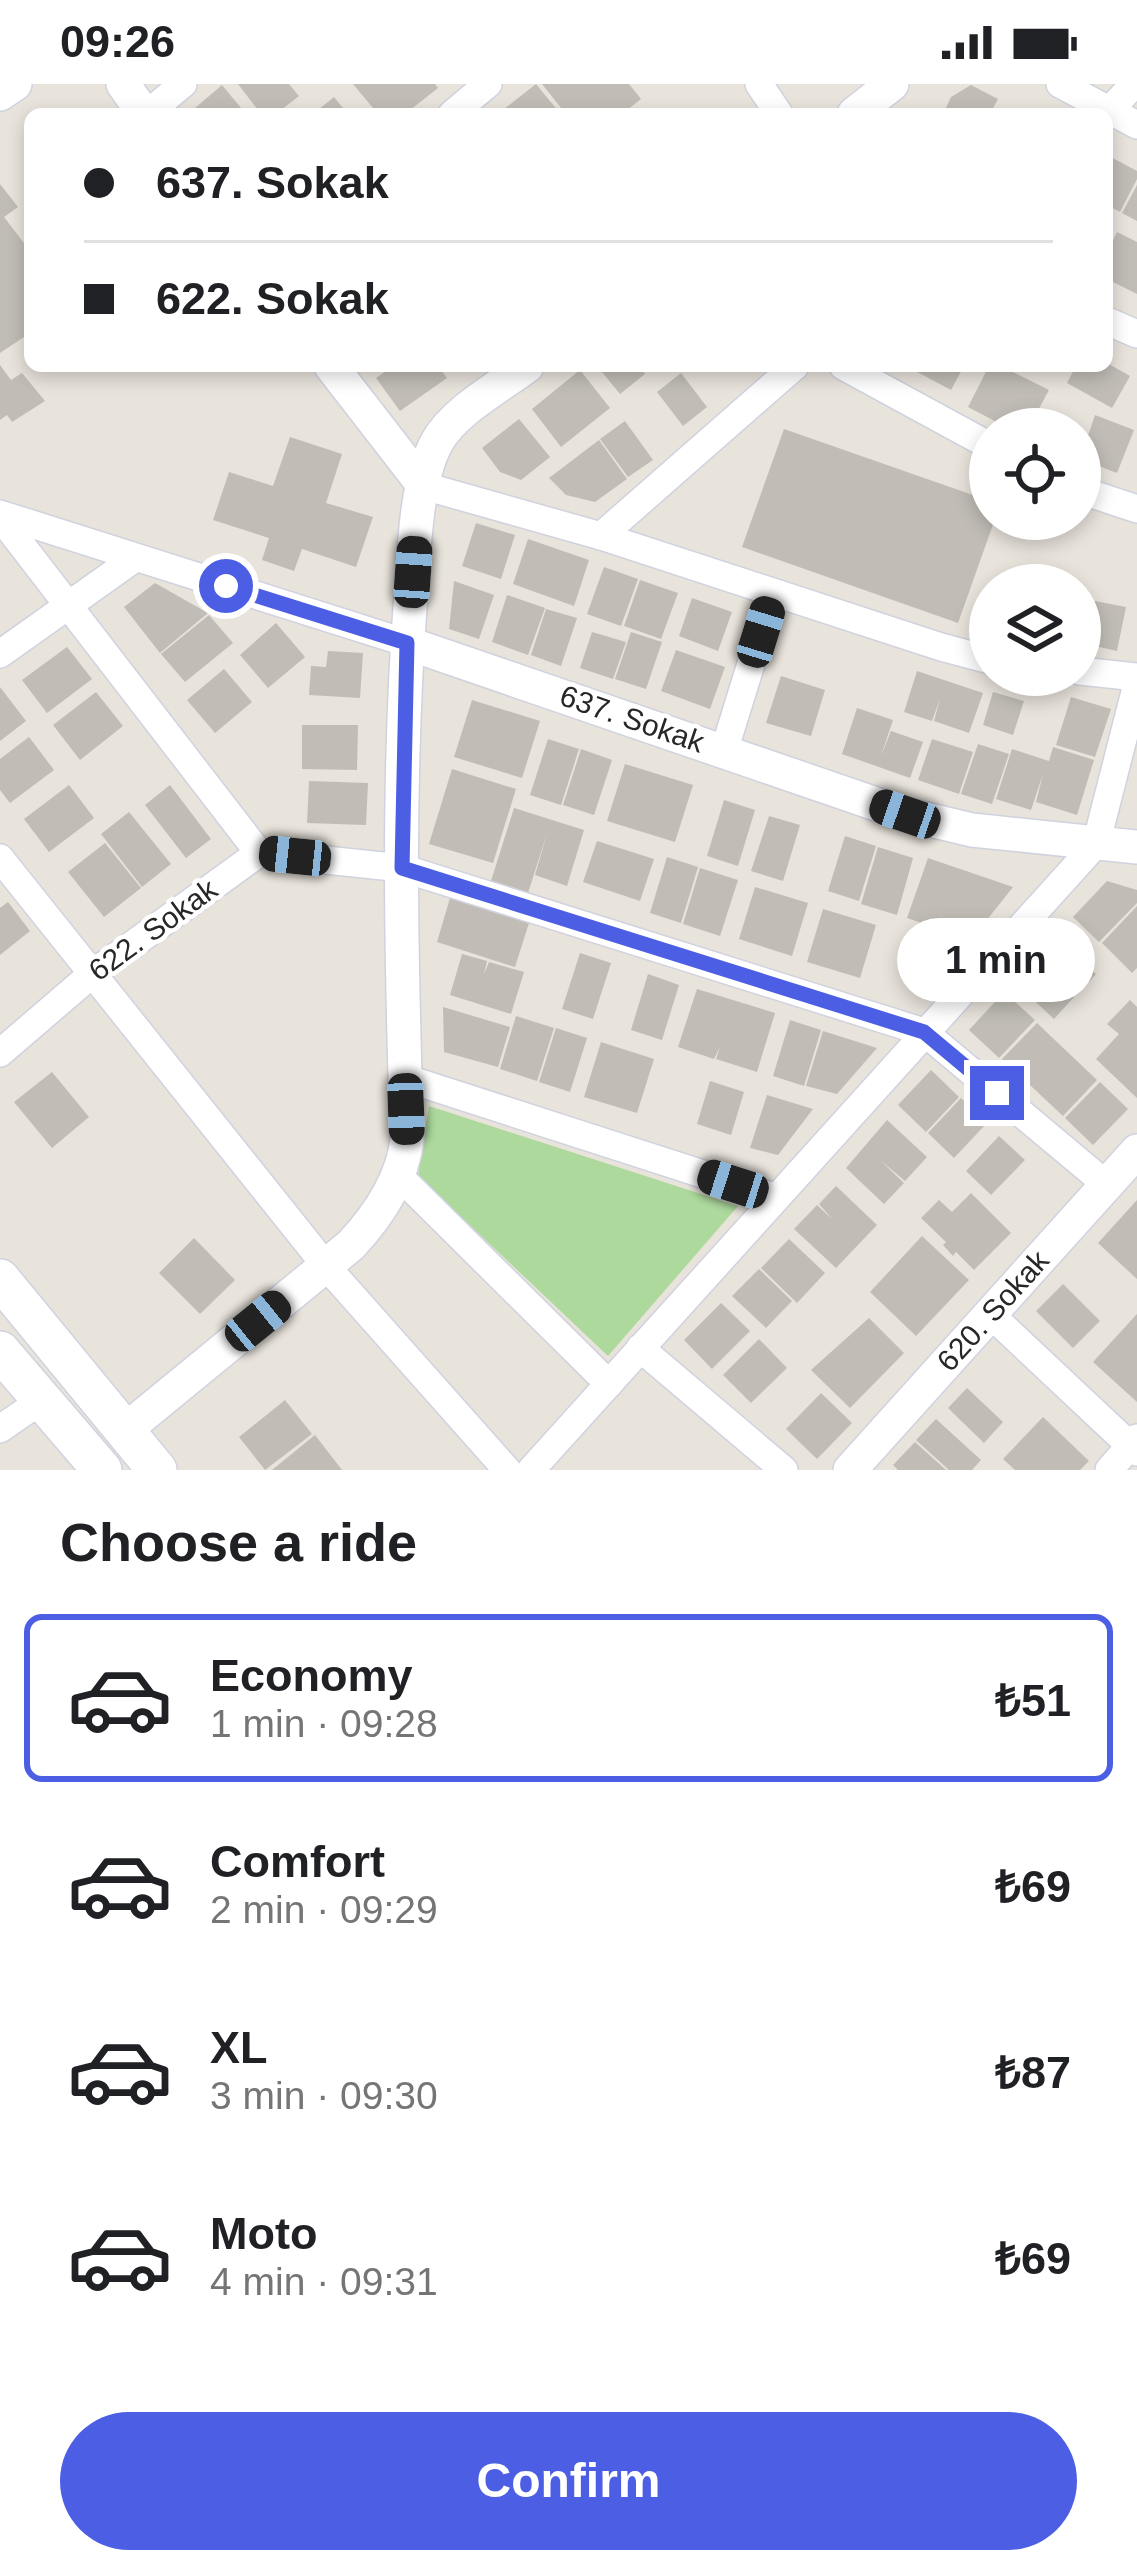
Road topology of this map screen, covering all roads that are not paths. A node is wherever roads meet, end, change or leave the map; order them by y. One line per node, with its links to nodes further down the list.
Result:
1 (15, 84): 8 (street)
2 (123, 84): 9 (street)
3 (183, 84): 10 (street)
4 (488, 84): 11 (street)
5 (892, 84): 12 (street)
6 (1060, 84): 13 (street)
7 (1134, 84): 14 (street)
8 (0, 94)
9 (141, 108)
10 (153, 108)
11 (459, 108)
12 (862, 108)
13 (1106, 108)
14 (1112, 108)
15 (336, 372): 20 (street)
16 (519, 372): 20 (street)
17 (788, 372): 24 (street)
18 (854, 372): 19 (street)
19 (969, 435)
20 (424, 485): 24 (street); 28 (street)
21 (1101, 497): 22 (street)
22 (1137, 509)
23 (0, 516): 25 (street, 637. Sokak); 27 (street)
24 (601, 536): 26 (street)
25 (135, 558): 27 (street); 28 (street, 637. Sokak)
26 (773, 593): 30 (street); 33 (street)
27 (68, 605): 29 (street); 36 (street)
28 (407, 643): 33 (street, 637. Sokak); 38 (street)
29 (0, 654)
30 (969, 654)
31 (1101, 674): 32 (street)
32 (1137, 680): 34 (street)
33 (724, 751): 34 (street, 637. Sokak)
34 (1096, 844): 35 (street, 637. Sokak); 40 (street)
35 (1137, 848)
36 (259, 853): 38 (street); 39 (street, 622. Sokak)
37 (0, 858): 39 (street)
38 (402, 868): 40 (street); 42 (street)
39 (92, 974): 41 (street, 622. Sokak); 47 (street)
40 (924, 1032): 45 (street); 46 (street)
41 (0, 1053)
42 (405, 1078): 44 (street); 46 (street)
43 (1137, 1151): 45 (street, 620. Sokak)
44 (398, 1175): 47 (street); 52 (street)
45 (1108, 1186): 49 (street, 620. Sokak)
46 (774, 1197): 50 (street)
47 (326, 1266): 55 (street); 59 (street)
48 (0, 1279): 55 (main road)
49 (990, 1314): 56 (street); 62 (street, 620. Sokak)
50 (640, 1348): 52 (street); 61 (street)
51 (0, 1352): 53 (main road)
52 (609, 1384): 60 (street)
53 (42, 1400): 54 (street); 57 (main road)
54 (0, 1430)
55 (124, 1432): 58 (main road)
56 (1135, 1445): 63 (street)
57 (102, 1470)
58 (157, 1470)
59 (507, 1470)
60 (532, 1470)
61 (784, 1470)
62 (850, 1470)
63 (1108, 1470)

